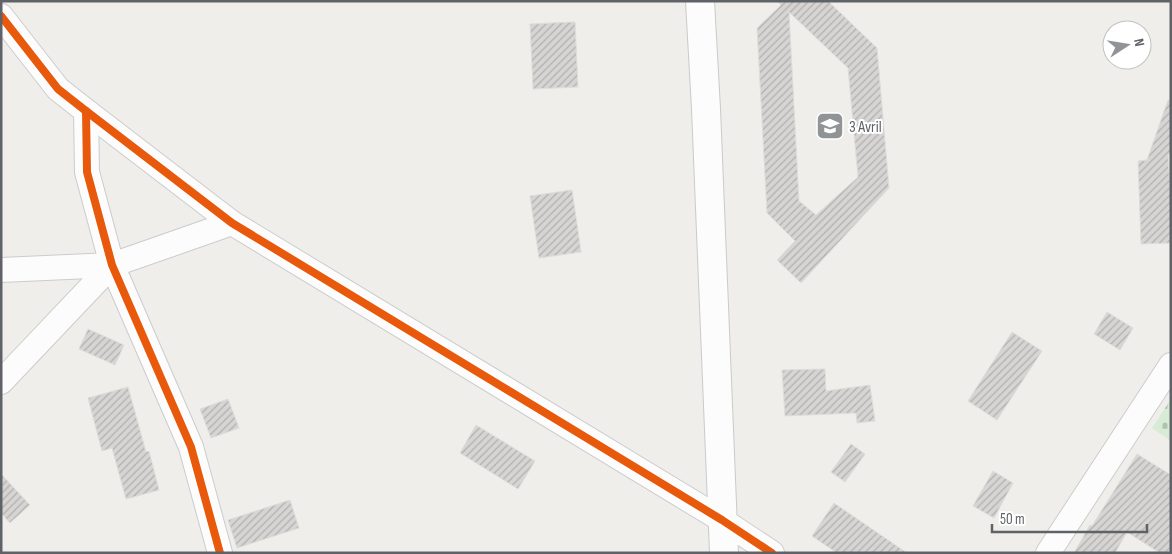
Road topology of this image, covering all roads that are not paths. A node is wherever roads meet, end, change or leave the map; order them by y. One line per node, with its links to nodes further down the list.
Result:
1 (700, 1): 9 (main road)
2 (1, 16): 3 (street)
3 (86, 112): 4 (street); 5 (street)
4 (232, 223): 5 (street); 9 (street)
5 (112, 265): 6 (street); 8 (street); 10 (street)
6 (1, 270)
7 (1171, 365): 13 (street)
8 (1, 382)
9 (722, 520): 11 (main road); 12 (street)
10 (220, 553)
11 (724, 553)
12 (772, 553)
13 (1048, 553)

